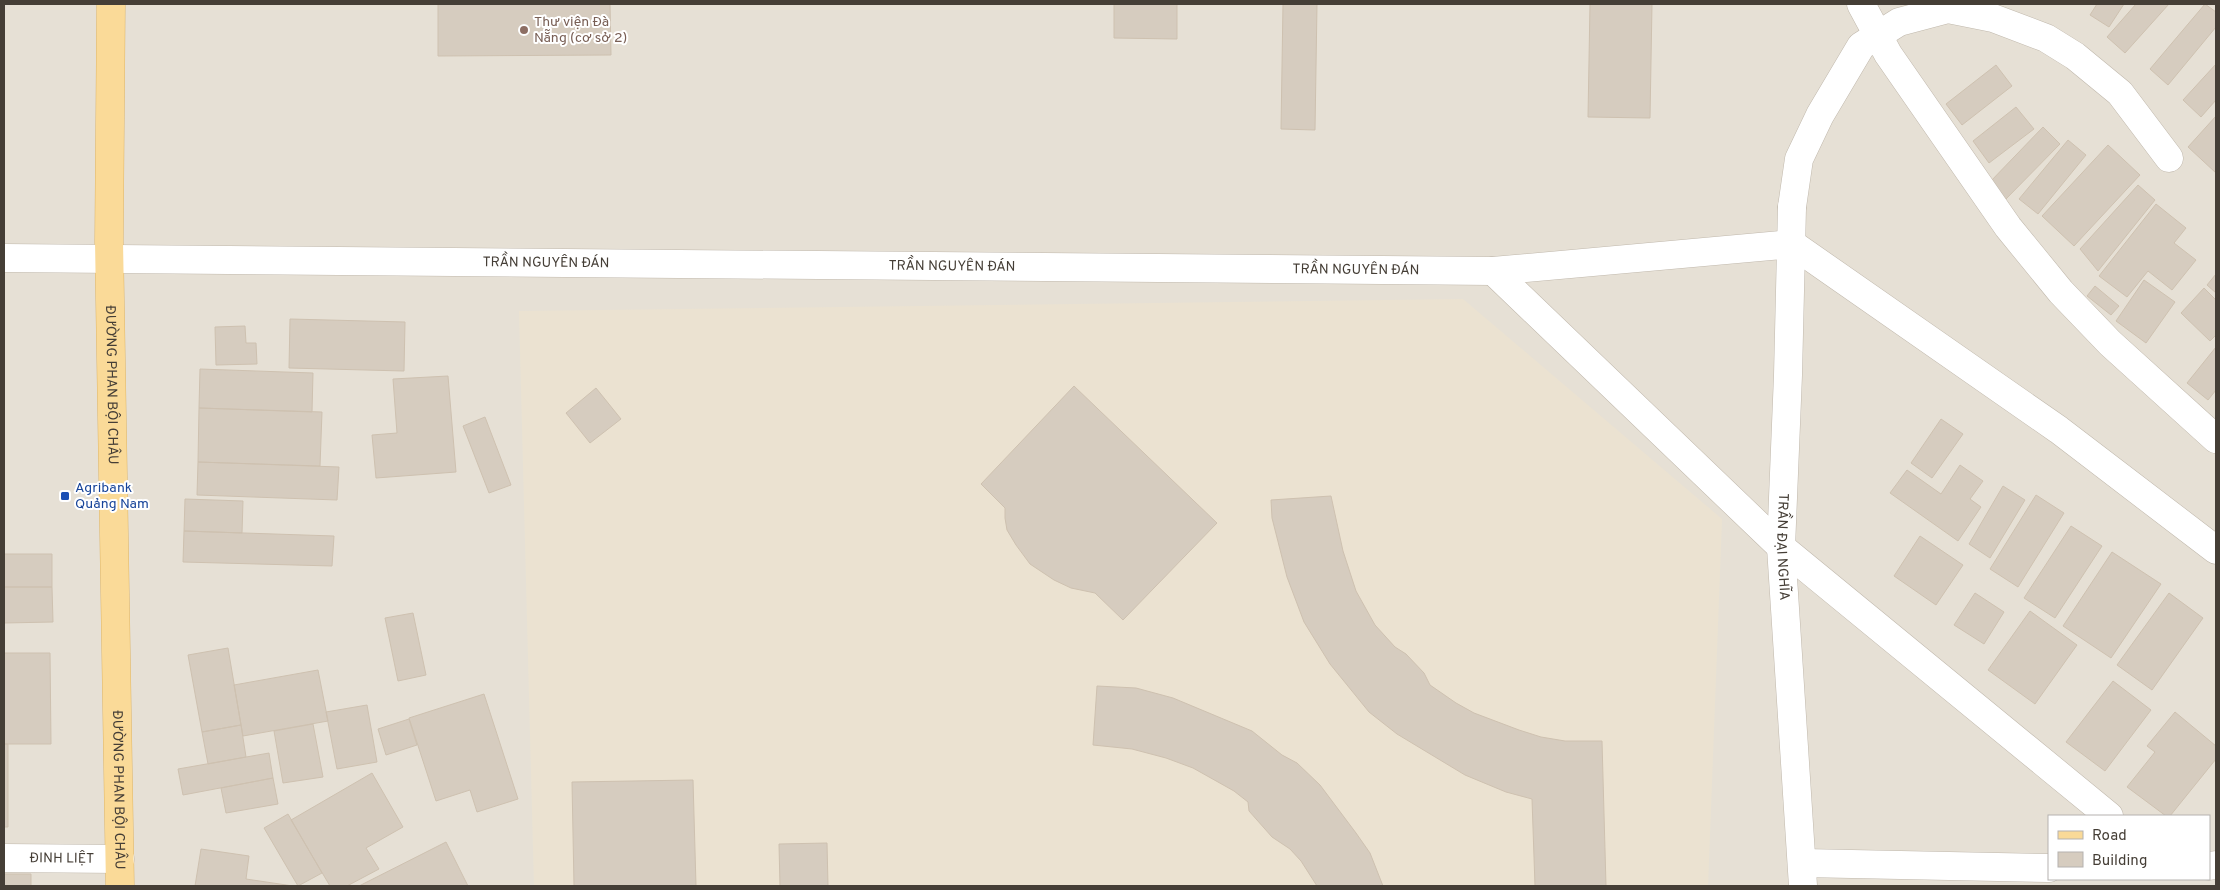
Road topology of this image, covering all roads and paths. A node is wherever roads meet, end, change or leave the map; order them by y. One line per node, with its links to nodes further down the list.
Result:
1 (111, 4): 7 (main road, ĐƯỜNG PHAN BỘI CHÂU)
2 (1861, 4): 3 (street)
3 (1878, 35): 4 (street, TRẦN ĐẠI NGHĨA); 5 (street, TRẦN ĐẠI NGHĨA); 9 (street)
4 (2169, 158)
5 (1792, 244): 8 (street, TRẦN NGUYÊN ĐÁN); 10 (street, TRẦN ĐẠI NGHĨA); 11 (street)
6 (4, 258): 7 (street, TRẦN NGUYÊN ĐÁN)
7 (110, 260): 8 (street, TRẦN NGUYÊN ĐÁN); 14 (main road, ĐƯỜNG PHAN BỘI CHÂU)
8 (1493, 271): 10 (street)
9 (2216, 439)
10 (1781, 548): 12 (street); 16 (street, TRẦN ĐẠI NGHĨA)
11 (2216, 550)
12 (2108, 815)
13 (4, 858): 14 (street, ĐINH LIỆT)
14 (120, 859): 17 (main road, ĐƯỜNG PHAN BỘI CHÂU)
15 (2048, 868): 16 (street)
16 (1803, 875)
17 (120, 886)

